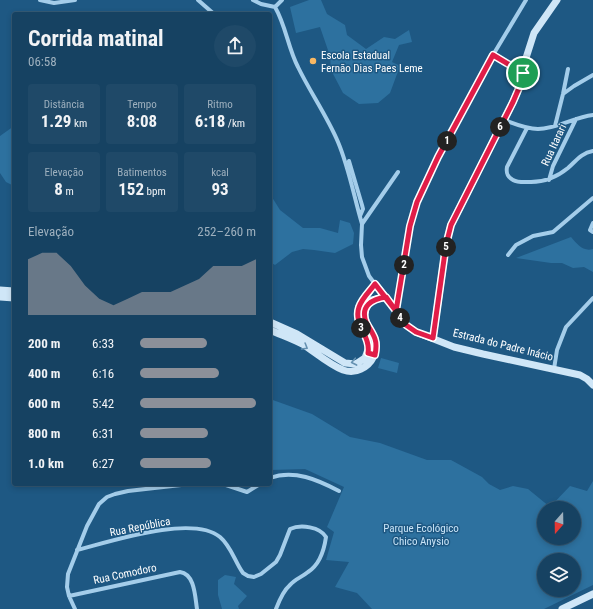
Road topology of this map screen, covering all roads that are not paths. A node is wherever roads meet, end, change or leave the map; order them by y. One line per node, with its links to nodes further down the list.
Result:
1 (40, 0): 2 (street)
2 (75, 0)
3 (198, 0): 9 (street)
4 (254, 0): 8 (street)
5 (282, 0): 8 (street)
6 (526, 0): 10 (street)
7 (557, 0): 12 (street)
8 (275, 7): 25 (street)
9 (212, 12)
10 (493, 55): 12 (street); 39 (street)
11 (568, 69): 14 (street)
12 (523, 73): 17 (street)
13 (593, 75): 14 (street)
14 (563, 94): 18 (street)
15 (593, 115): 16 (street)
16 (576, 119): 18 (street); 23 (street, Rua Itarari)
17 (504, 120): 19 (street); 42 (street)
18 (555, 126): 19 (street)
19 (527, 128): 23 (street)
20 (593, 151): 23 (street)
21 (349, 161): 25 (street)
22 (398, 172): 26 (street)
23 (548, 180)
24 (593, 198): 29 (street)
25 (360, 217): 26 (street)
26 (362, 224): 30 (street)
27 (593, 224): 28 (street)
28 (592, 232)
29 (508, 255)
30 (375, 284): 33 (street); 35 (street, Estrada do Padre Inácio)
31 (0, 290): 32 (street)
32 (12, 290)
33 (371, 290): 37 (street); 43 (street)
34 (0, 297): 36 (street)
35 (386, 297): 37 (street); 39 (street, Estrada do Padre Inácio)
36 (12, 298)
37 (377, 298): 43 (street)
38 (593, 298): 44 (street)
39 (396, 311): 42 (street, Estrada do Padre Inácio)
40 (272, 323): 43 (street, one-way to 40)
41 (272, 331): 43 (street, one-way to 43)
42 (433, 338): 44 (street, Estrada do Padre Inácio)
43 (371, 354)
44 (554, 369): 45 (street, Estrada do Padre Inácio)
45 (593, 385)
46 (272, 478): 50 (street)
47 (172, 486): 51 (street)
48 (229, 486): 49 (street)
49 (256, 486)
50 (339, 490)
51 (77, 550): 53 (street); 56 (street, Rua República)
52 (593, 594): 57 (street)
53 (69, 596): 54 (street); 55 (street, Rua Comodoro)
54 (75, 609)
55 (197, 609)
56 (276, 609)
57 (562, 609)

